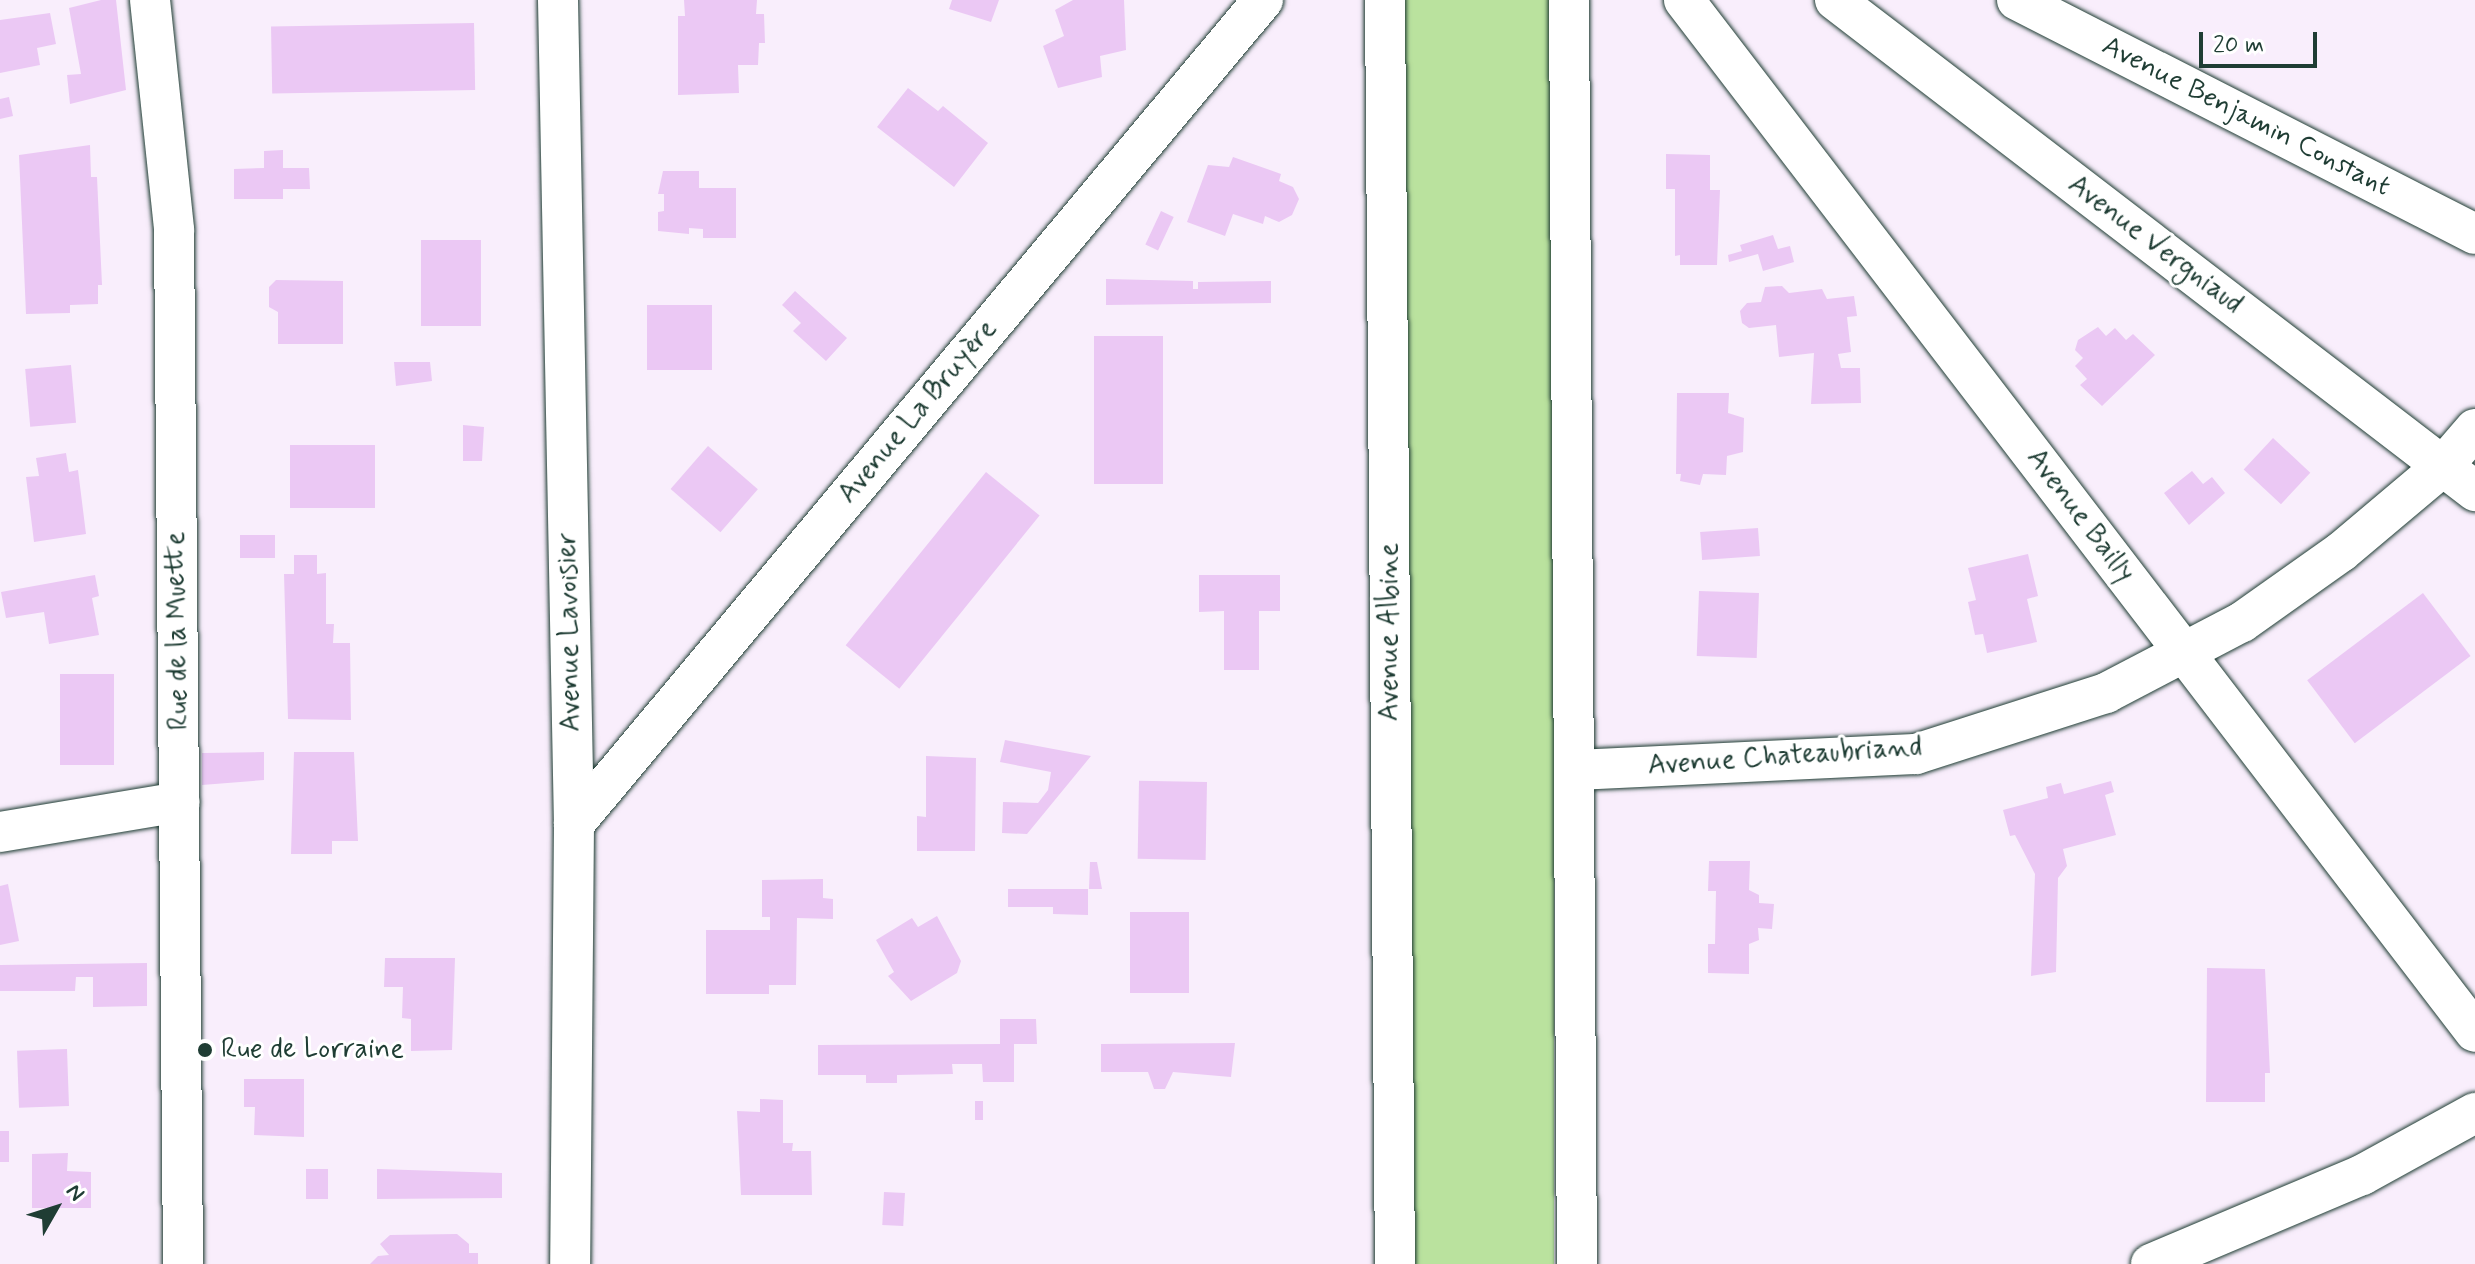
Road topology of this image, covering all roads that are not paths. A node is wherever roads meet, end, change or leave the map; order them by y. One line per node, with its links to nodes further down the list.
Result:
1 (150, 0): 15 (street, Rue de la Muette)
2 (558, 0): 16 (street, Avenue Lavoisier)
3 (1263, 0): 16 (street, Avenue La Bruyère)
4 (1385, 0): 22 (street, Avenue Albine)
5 (1569, 0): 14 (street)
6 (1684, 0): 13 (street, Avenue Bailly)
7 (1835, 0): 11 (street, Avenue Vergniaud)
8 (2017, 0): 9 (street, Avenue Benjamin Constant)
9 (2475, 234)
10 (2475, 429): 11 (street, Avenue Chateaubriand)
11 (2443, 466): 12 (street, Avenue Vergniaud); 13 (street, Avenue Chateaubriand)
12 (2475, 491)
13 (2186, 655): 14 (street, Avenue Chateaubriand); 18 (street, Avenue Bailly)
14 (1575, 770): 23 (street)
15 (180, 802): 17 (street); 20 (street, Rue de la Muette)
16 (574, 824): 21 (street, Avenue Lavoisier)
17 (0, 832)
18 (2475, 1032)
19 (2475, 1113): 24 (street)
20 (183, 1264)
21 (570, 1264)
22 (1395, 1264)
23 (1577, 1264)
24 (2151, 1264)

